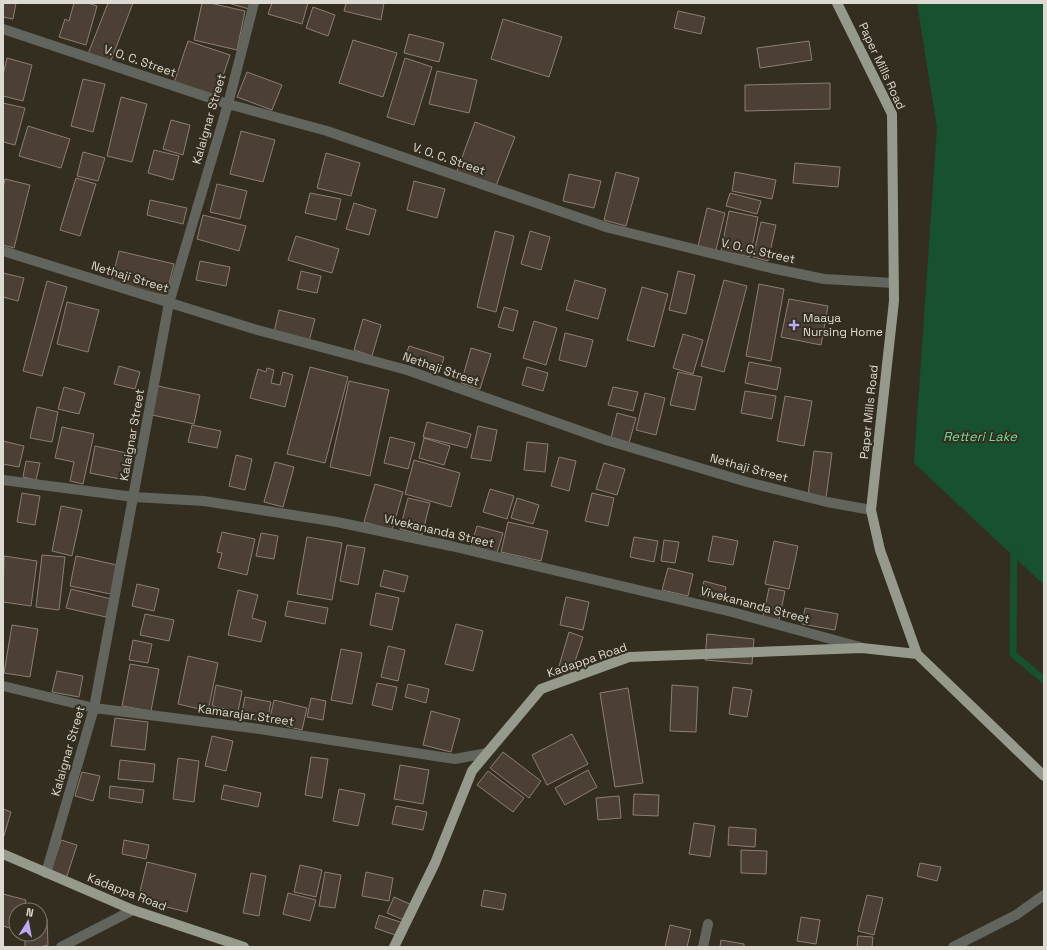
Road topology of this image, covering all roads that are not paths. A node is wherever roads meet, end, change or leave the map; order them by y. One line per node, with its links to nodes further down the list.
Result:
1 (254, 3): 4 (street, Kalaignar Street)
2 (837, 3): 6 (main road, Paper Mills Road)
3 (3, 29): 4 (street, V. O. C. Street)
4 (228, 104): 6 (street, V. O. C. Street); 7 (street, Kalaignar Street)
5 (3, 251): 7 (street, Nethaji Street)
6 (894, 283): 10 (main road, Paper Mills Road)
7 (169, 303): 9 (street, Kalaignar Street); 10 (street, Nethaji Street)
8 (3, 480): 9 (street, Vivekananda Street)
9 (134, 497): 11 (street, Vivekananda Street); 14 (street, Kalaignar Street)
10 (871, 510): 12 (main road, Paper Mills Road)
11 (862, 648): 12 (main road, Kadappa Road); 15 (main road, Kadappa Road)
12 (916, 654): 16 (main road, Paper Mills Road)
13 (3, 686): 14 (street, Kamarajar Street)
14 (94, 708): 15 (street, Kamarajar Street); 18 (street, Kalaignar Street)
15 (488, 753): 24 (main road, Kadappa Road)
16 (1044, 776)
17 (3, 854): 18 (main road, Kadappa Road)
18 (46, 873): 20 (main road, Kadappa Road)
19 (1044, 894): 26 (street)
20 (133, 910): 22 (street); 23 (main road, Kadappa Road)
21 (708, 924): 25 (street)
22 (61, 947)
23 (244, 947)
24 (394, 947)
25 (703, 947)
26 (954, 947)

